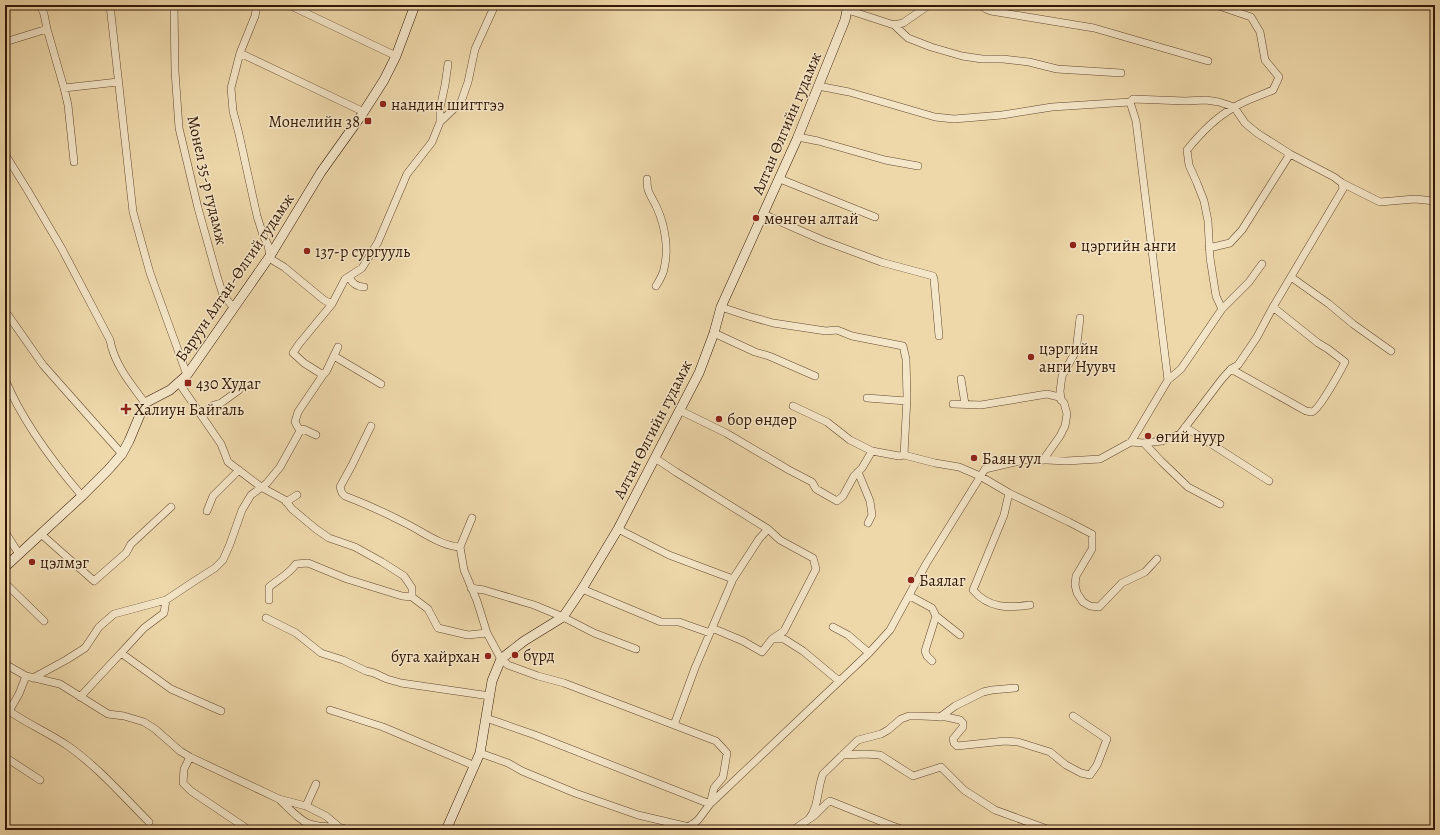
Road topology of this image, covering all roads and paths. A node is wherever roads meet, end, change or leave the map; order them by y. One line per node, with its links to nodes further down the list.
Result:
1 (40, 5): 13 (street)
2 (110, 5): 20 (street)
3 (174, 5): 48 (street, Монел 35-р гудамж)
4 (257, 5): 15 (street)
5 (289, 5): 16 (street)
6 (415, 5): 16 (main road, Баруун Алтан-Өлгий гудамж)
7 (495, 5): 26 (street)
8 (929, 5): 12 (street)
9 (980, 5): 17 (street)
10 (1216, 5): 24 (street)
11 (848, 6): 12 (street); 21 (main road, Алтан Өлгийн гудамж)
12 (894, 25): 19 (street)
13 (47, 29): 14 (street); 22 (street)
14 (5, 42)
15 (240, 53): 25 (street); 39 (street)
16 (396, 56): 25 (main road, Баруун Алтан-Өлгий гудамж)
17 (1208, 61)
18 (448, 64): 26 (street)
19 (1122, 73)
20 (118, 82): 22 (street); 58 (street)
21 (818, 86): 23 (street); 27 (main road, Алтан Өлгийн гудамж)
22 (64, 88): 30 (street)
23 (1130, 102): 24 (street); 63 (street)
24 (1234, 107): 29 (street); 38 (street)
25 (364, 112): 39 (main road, Баруун Алтан-Өлгий гудамж)
26 (440, 122): 41 (street)
27 (798, 138): 31 (street); 33 (main road, Алтан Өлгийн гудамж)
28 (5, 154): 70 (street)
29 (1290, 154): 34 (street); 38 (street)
30 (74, 162)
31 (918, 166)
32 (647, 179): 43 (street)
33 (780, 179): 36 (main road, Алтан Өлгийн гудамж); 37 (street)
34 (1342, 183): 35 (street); 42 (street)
35 (1435, 201)
36 (762, 214): 46 (main road, Алтан Өлгийн гудамж); 53 (street)
37 (874, 217)
38 (1209, 248): 49 (street)
39 (270, 257): 45 (street); 48 (main road, Баруун Алтан-Өлгий гудамж)
40 (1262, 264): 49 (street)
41 (349, 277): 44 (street); 45 (street)
42 (1291, 277): 47 (street); 55 (street)
43 (656, 286)
44 (364, 287)
45 (332, 304): 59 (street)
46 (721, 307): 52 (main road, Алтан Өлгийн гудамж); 69 (street)
47 (1273, 307): 57 (street); 57 (street)
48 (234, 308): 58 (main road, Баруун Алтан-Өлгий гудамж)
49 (1222, 309): 63 (street)
50 (8, 315): 83 (street)
51 (1080, 318): 68 (street)
52 (714, 333): 60 (street); 74 (main road, Алтан Өлгийн гудамж)
53 (939, 336)
54 (338, 347): 56 (street)
55 (1391, 351)
56 (334, 356): 59 (street); 65 (street)
57 (1231, 369): 77 (street)
58 (187, 375): 64 (main road, Баруун Алтан-Өлгий гудамж)
59 (323, 375): 78 (street)
60 (814, 376)
61 (5, 379): 94 (street)
62 (961, 379): 72 (street)
63 (1168, 380): 80 (street)
64 (179, 383): 70 (main road, Баруун Алтан-Өлгий гудамж); 75 (street)
65 (381, 384)
66 (239, 390): 75 (street)
67 (867, 398): 69 (street)
68 (1061, 400): 72 (street); 86 (street)
69 (906, 401): 84 (street)
70 (146, 403): 83 (main road)
71 (954, 404): 72 (street)
72 (965, 404)
73 (793, 406): 82 (street)
74 (679, 410): 85 (main road, Алтан Өлгийн гудамж); 88 (street)
75 (201, 415): 87 (street)
76 (371, 426): 107 (street)
77 (1185, 427): 81 (street); 90 (street)
78 (300, 431): 79 (street); 91 (street)
79 (316, 435)
80 (1131, 442): 81 (street); 86 (street)
81 (1144, 443): 96 (street)
82 (872, 451): 84 (street); 88 (street)
83 (122, 454): 94 (main road)
84 (904, 455): 89 (street)
85 (655, 458): 102 (main road, Алтан Өлгийн гудамж); 103 (street)
86 (1043, 460): 89 (street)
87 (239, 470): 91 (street); 98 (street)
88 (858, 472): 101 (street)
89 (980, 476): 92 (street); 115 (street)
90 (1269, 481)
91 (261, 487): 95 (street); 100 (street)
92 (1010, 492): 109 (street); 119 (street)
93 (297, 495): 95 (street)
94 (82, 496): 106 (main road)
95 (286, 502): 116 (street)
96 (1220, 504)
97 (171, 507): 106 (street)
98 (207, 511)
99 (472, 518): 107 (street)
100 (239, 520): 104 (street); 117 (street)
101 (868, 523)
102 (618, 529): 111 (street); 114 (main road, Алтан Өлгийн гудамж)
103 (768, 529): 111 (street); 128 (street)
104 (243, 531)
105 (5, 532): 108 (street)
106 (41, 534): 108 (main road)
107 (460, 547): 113 (street)
108 (19, 554): 110 (main road)
109 (1157, 559)
110 (5, 567)
111 (732, 579): 125 (street)
112 (5, 583): 123 (street)
113 (471, 588): 121 (street); 126 (street)
114 (582, 589): 121 (main road, Алтан Өлгийн гудамж); 125 (street)
115 (910, 596): 120 (street); 131 (street)
116 (412, 597): 118 (street); 126 (street)
117 (166, 600): 130 (street); 135 (street)
118 (268, 600)
119 (1030, 606)
120 (936, 616): 127 (street); 133 (street)
121 (563, 617): 129 (street); 132 (main road, Алтан Өлгийн гудамж)
122 (266, 618): 138 (street)
123 (44, 621)
124 (833, 627): 131 (street)
125 (711, 630): 128 (street); 147 (street)
126 (487, 633): 132 (street)
127 (960, 635)
128 (772, 639): 136 (street)
129 (636, 649)
130 (121, 653): 139 (street); 142 (street)
131 (869, 653): 136 (street)
132 (501, 659): 138 (main road, Алтан Өлгийн гудамж); 147 (street)
133 (932, 661)
134 (5, 664): 135 (street)
135 (30, 677): 139 (street); 141 (street)
136 (839, 681): 156 (street)
137 (1015, 688): 144 (street)
138 (490, 696): 146 (main road, Алтан Өлгийн гудамж)
139 (80, 697): 151 (street)
140 (330, 710): 152 (street)
141 (9, 711): 145 (street); 159 (street)
142 (221, 712)
143 (1073, 716): 144 (street)
144 (940, 717): 149 (street)
145 (5, 718)
146 (486, 718): 148 (main road, Алтан Өлгийн гудамж); 156 (street)
147 (674, 725): 156 (street)
148 (480, 753): 152 (main road, Алтан Өлгийн гудамж); 162 (street)
149 (843, 756): 158 (street); 170 (street)
150 (5, 757): 153 (street)
151 (190, 757): 155 (street); 164 (street)
152 (475, 766): 166 (main road, Алтан Өлгийн гудамж)
153 (40, 780)
154 (316, 784): 157 (street)
155 (279, 799): 157 (street); 161 (street)
156 (710, 804): 162 (street)
157 (306, 806): 160 (street)
158 (809, 819): 163 (street); 168 (street)
159 (149, 822)
160 (339, 826): 161 (street); 165 (street)
161 (310, 828)
162 (689, 828): 167 (street)
163 (890, 828): 169 (street)
164 (249, 830)
165 (349, 830)
166 (446, 830)
167 (700, 830)
168 (793, 830)
169 (904, 830)
170 (1050, 830)

